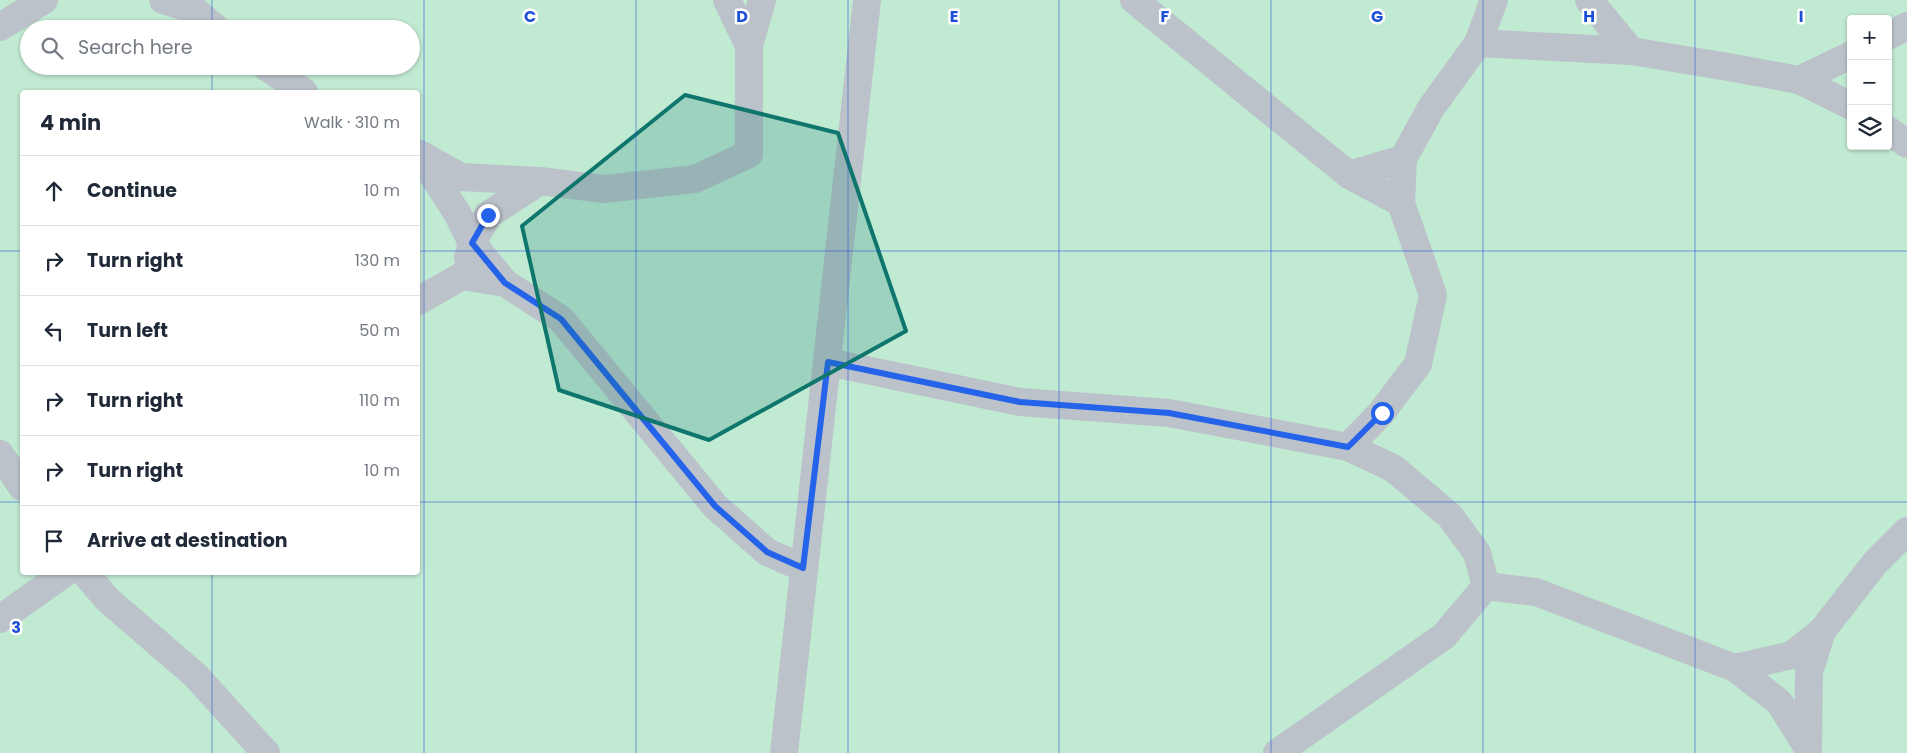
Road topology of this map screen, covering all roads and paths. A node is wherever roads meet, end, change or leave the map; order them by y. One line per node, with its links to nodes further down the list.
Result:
1 (44, 0): 12 (lane)
2 (163, 0): 9 (lane)
3 (727, 0): 15 (lane)
4 (762, 0): 15 (lane)
5 (867, 0): 36 (lane)
6 (1134, 0): 29 (lane)
7 (1494, 0): 14 (lane)
8 (1589, 0): 16 (lane)
9 (192, 5): 10 (lane)
10 (208, 20)
11 (1907, 26): 13 (lane)
12 (0, 27)
13 (1892, 34)
14 (1478, 43): 16 (lane); 28 (lane)
15 (749, 46): 30 (lane)
16 (1631, 51): 20 (lane)
17 (1847, 57): 20 (lane)
18 (1847, 70): 22 (lane)
19 (278, 75): 21 (lane)
20 (1800, 80): 23 (lane)
21 (301, 90)
22 (1847, 90)
23 (1847, 103)
24 (1892, 133): 25 (lane)
25 (1907, 144)
26 (420, 154): 30 (lane)
27 (420, 156): 32 (lane)
28 (1404, 159): 29 (lane); 31 (lane)
29 (1349, 174): 31 (lane)
30 (540, 181): 32 (lane)
31 (1401, 203): 37 (lane)
32 (472, 243): 33 (lane); 34 (lane)
33 (462, 276): 34 (lane); 35 (lane)
34 (505, 283): 41 (lane)
35 (420, 300)
36 (828, 362): 37 (lane); 41 (lane)
37 (1348, 447): 44 (lane)
38 (0, 454): 39 (lane)
39 (20, 484)
40 (1907, 532): 46 (lane)
41 (803, 568): 50 (lane)
42 (62, 575): 45 (lane)
43 (87, 575): 49 (lane)
44 (1486, 586): 47 (lane); 51 (lane)
45 (0, 619)
46 (1822, 631): 47 (lane); 48 (lane)
47 (1735, 668): 48 (lane)
48 (1809, 751)
49 (266, 753)
50 (784, 753)
51 (1277, 753)

